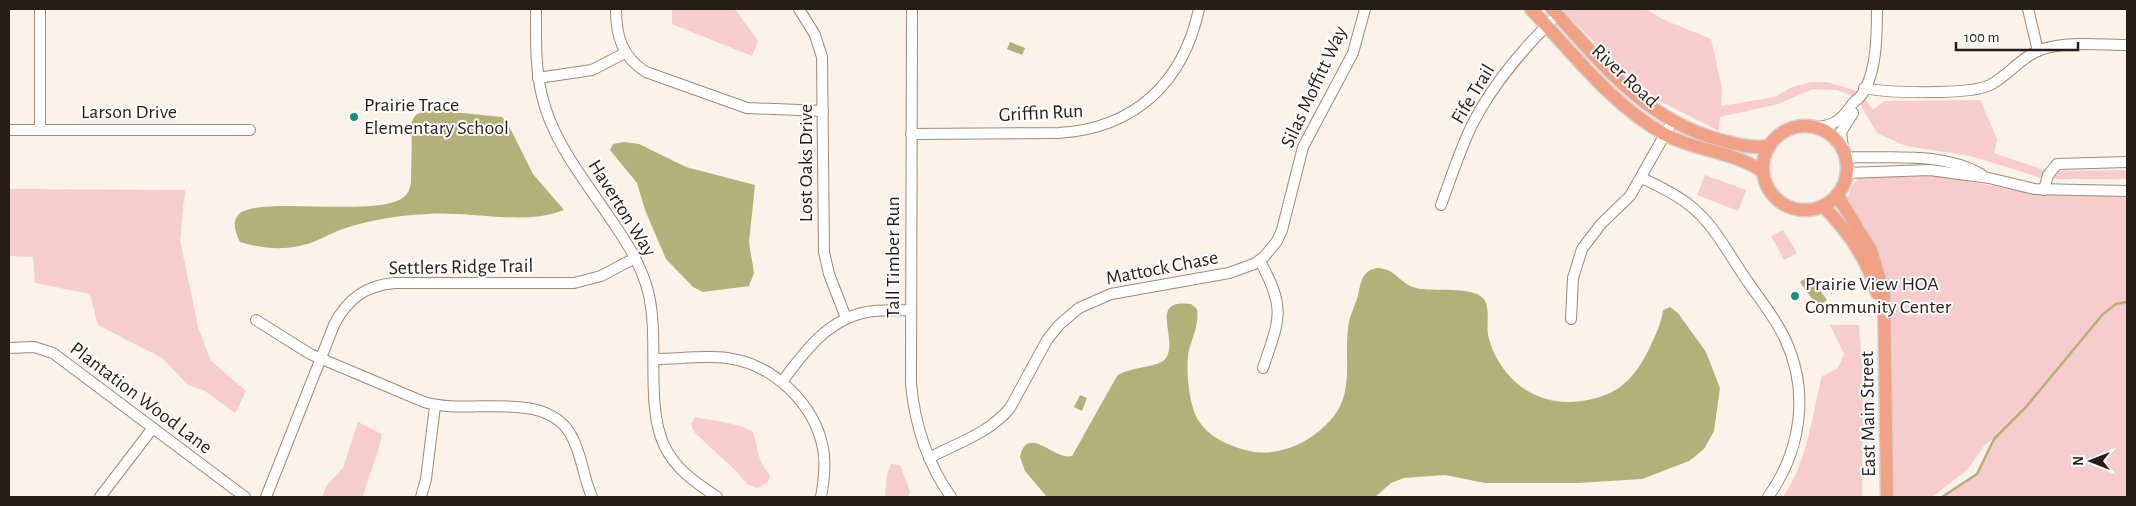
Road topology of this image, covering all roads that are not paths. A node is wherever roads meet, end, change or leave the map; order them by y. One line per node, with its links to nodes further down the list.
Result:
1 (40, 9): 23 (street)
2 (536, 9): 16 (street, Haverton Way)
3 (616, 9): 15 (street)
4 (799, 9): 19 (street, Lost Oaks Drive)
5 (912, 9): 25 (street, Tall Timber Run)
6 (1199, 9): 25 (street, Griffin Run)
7 (1365, 9): 40 (street, Silas Moffitt Way)
8 (1531, 9): 12 (main road, River Road)
9 (1877, 9): 17 (street)
10 (2028, 9): 14 (street)
11 (1554, 12): 12 (street, Fife Trail); 20 (main road, River Road)
12 (1547, 25): 26 (main road, River Road); 37 (street, Fife Trail)
13 (2127, 46): 14 (street)
14 (2038, 51): 17 (street)
15 (625, 53): 16 (street); 19 (street)
16 (538, 78): 39 (street, Haverton Way)
17 (1864, 88): 18 (street)
18 (1858, 98): 21 (street); 28 (street)
19 (823, 111): 42 (street, Lost Oaks Drive)
20 (1672, 122): 26 (street); 27 (main road, River Road)
21 (1817, 127): 27 (main road); 28 (main road)
22 (9, 130): 23 (street, Larson Drive)
23 (40, 130): 24 (street, Larson Drive)
24 (250, 130)
25 (911, 134): 41 (street, Tall Timber Run)
26 (1665, 135): 30 (main road, River Road); 32 (street)
27 (1769, 146): 30 (main road)
28 (1845, 153): 31 (main road); 33 (street)
29 (2127, 162): 34 (street)
30 (1763, 172): 38 (main road)
31 (1847, 173): 33 (street); 36 (main road)
32 (1642, 178): 43 (street); 63 (street)
33 (1989, 178): 34 (street)
34 (2044, 190): 35 (street)
35 (2127, 191)
36 (1837, 196): 38 (main road); 45 (main road, East Main Street)
37 (1441, 205)
38 (1823, 206): 45 (main road, East Main Street)
39 (635, 258): 47 (street, Settlers Ridge Trail); 48 (street, Haverton Way)
40 (1260, 261): 49 (street); 53 (street, Mattock Chase)
41 (910, 310): 42 (street); 53 (street, Tall Timber Run)
42 (846, 318): 50 (street)
43 (1572, 319)
44 (256, 320): 47 (street)
45 (1885, 330): 64 (main road, East Main Street)
46 (9, 348): 52 (street, Plantation Wood Lane)
47 (320, 359): 51 (street); 57 (street, Settlers Ridge Trail)
48 (654, 359): 50 (street); 54 (street, Haverton Way)
49 (1263, 368)
50 (782, 382): 61 (street)
51 (435, 406): 58 (street); 59 (street)
52 (152, 429): 55 (street); 56 (street, Plantation Wood Lane)
53 (929, 458): 62 (street, Tall Timber Run)
54 (703, 493): 60 (street, Haverton Way)
55 (100, 497)
56 (245, 497)
57 (266, 497)
58 (421, 497)
59 (592, 497)
60 (717, 497)
61 (821, 497)
62 (951, 497)
63 (1768, 497)
64 (1887, 497)

